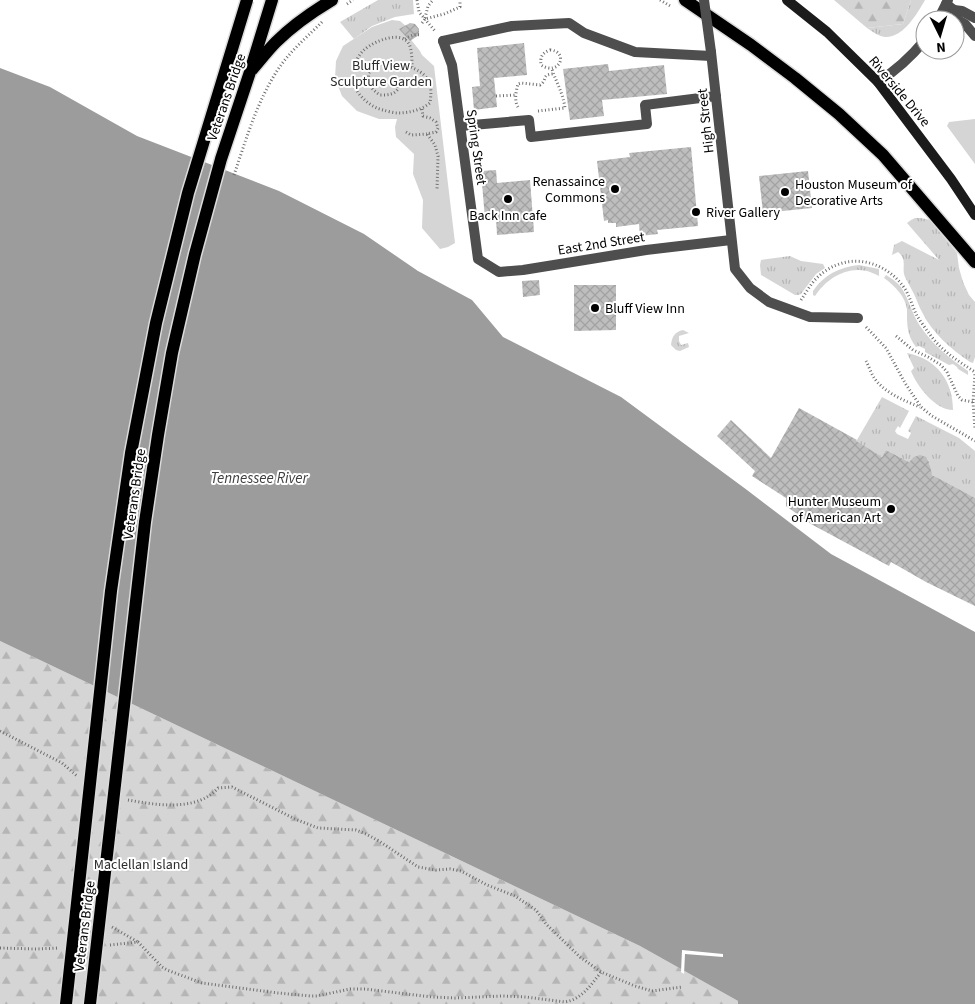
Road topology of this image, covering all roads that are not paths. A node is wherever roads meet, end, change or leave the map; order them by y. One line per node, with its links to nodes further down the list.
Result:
1 (247, 0): 21 (main road, Veterans Bridge, bridge)
2 (272, 0): 12 (main road, Veterans Bridge)
3 (332, 0): 12 (main road)
4 (685, 0): 19 (main road)
5 (704, 0): 11 (street, High Street, bridge)
6 (787, 0): 13 (main road, Riverside Drive)
7 (950, 5): 8 (street); 9 (street)
8 (975, 18)
9 (975, 36)
10 (915, 51): 13 (street)
11 (711, 54): 14 (street, High Street); 15 (street, Spring Street)
12 (250, 72): 22 (main road, Veterans Bridge, bridge)
13 (878, 82): 16 (main road, Riverside Drive)
14 (716, 96): 15 (street); 17 (street, High Street)
15 (461, 126): 18 (street, Spring Street)
16 (975, 215)
17 (732, 240): 18 (street, East 2nd Street); 20 (street, High Street)
18 (478, 259)
19 (975, 262)
20 (858, 318)
21 (66, 1004)
22 (90, 1004)

